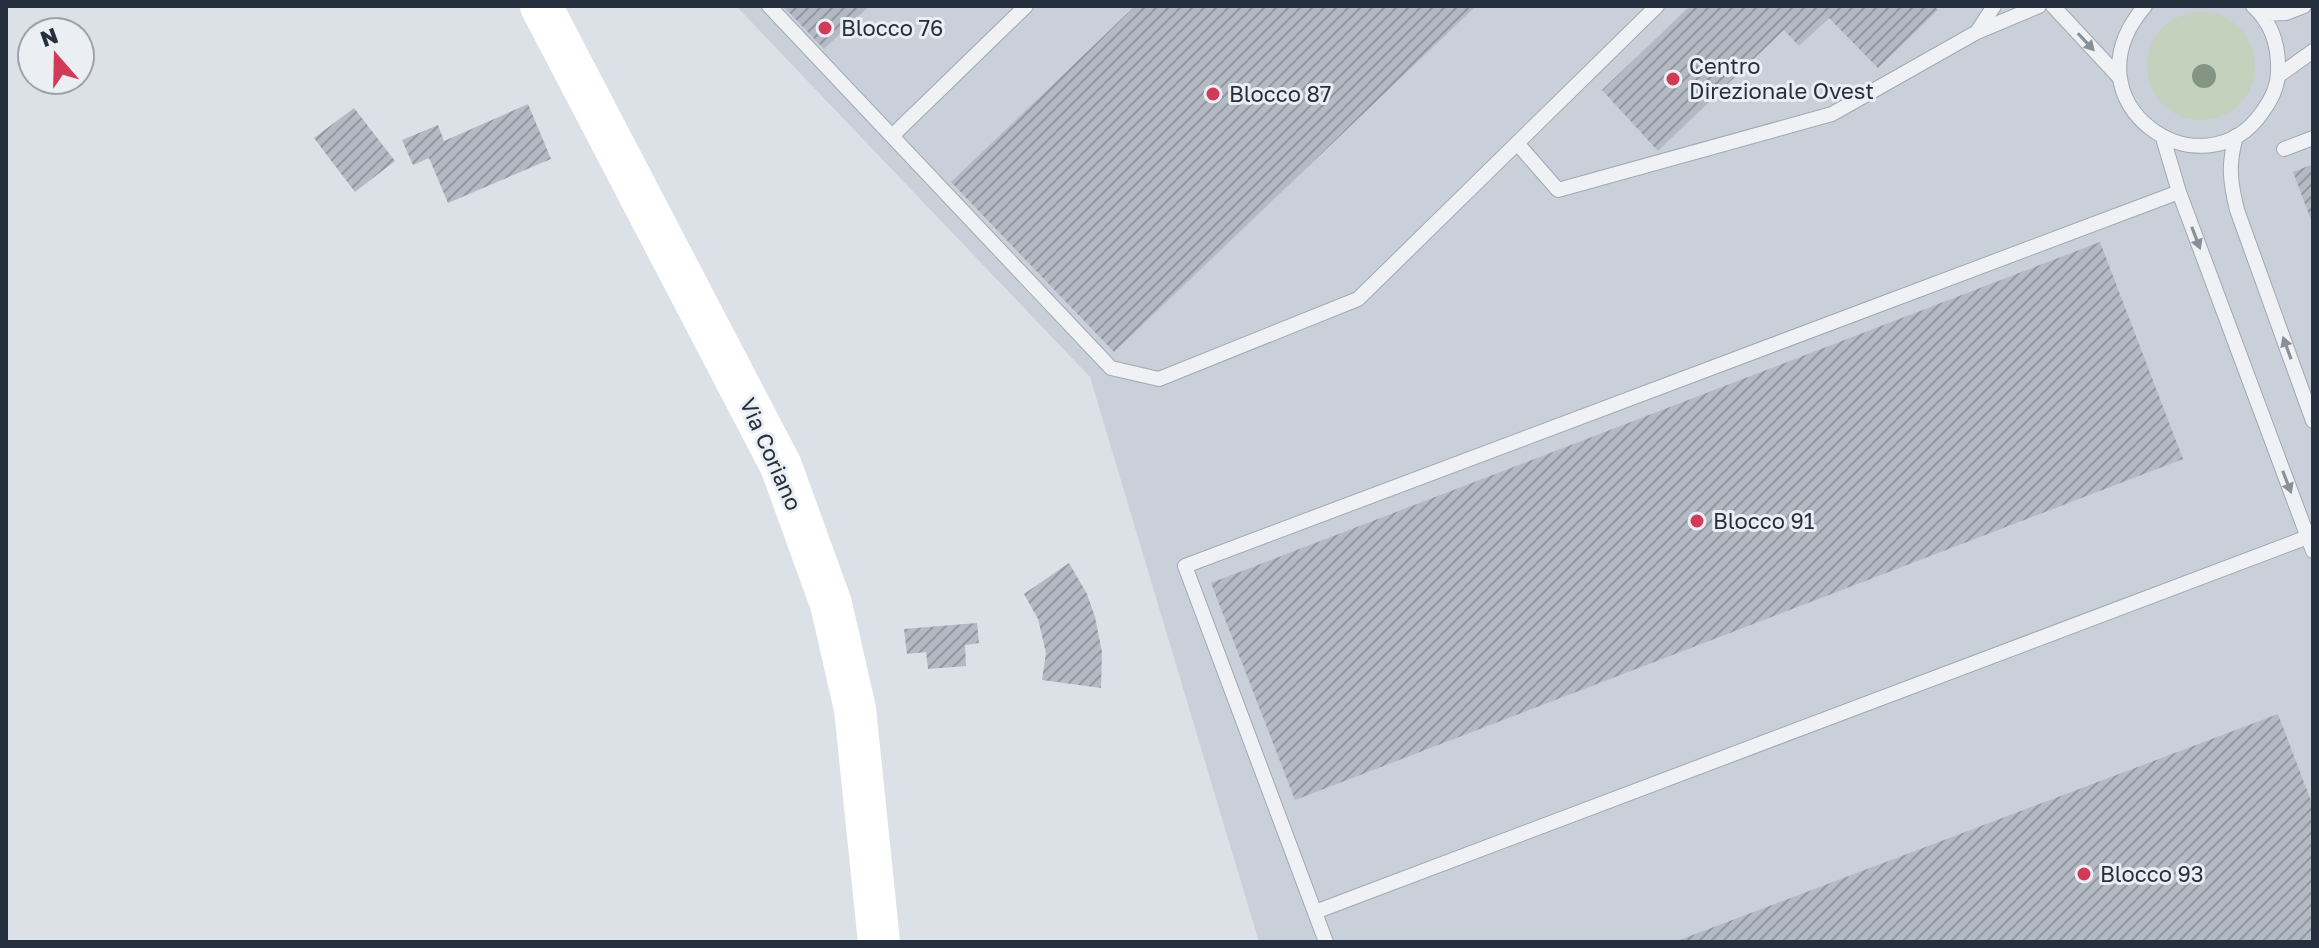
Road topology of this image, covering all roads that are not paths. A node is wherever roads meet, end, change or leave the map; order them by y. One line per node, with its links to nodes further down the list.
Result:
1 (541, 6): 25 (main road, Via Coriano)
2 (769, 6): 15 (lane)
3 (1026, 6): 15 (lane)
4 (1657, 6): 19 (lane)
5 (1994, 6): 11 (lane)
6 (2039, 6): 11 (lane)
7 (2053, 6): 14 (lane, one-way to 14)
8 (2145, 6): 14 (lane)
9 (2304, 6): 10 (lane)
10 (2257, 10): 13 (lane)
11 (1977, 32): 19 (lane)
12 (2313, 51): 13 (lane)
13 (2278, 76): 16 (lane)
14 (2119, 77): 17 (lane)
15 (892, 136): 19 (lane)
16 (2236, 136): 17 (lane); 22 (lane, one-way to 16)
17 (2163, 138): 21 (lane)
18 (2313, 138): 20 (lane)
19 (1517, 143)
20 (2284, 149)
21 (2179, 192): 23 (lane, one-way to 23); 24 (lane)
22 (2313, 421)
23 (2311, 541): 24 (lane)
24 (1315, 912): 26 (lane)
25 (879, 942)
26 (1326, 942)

